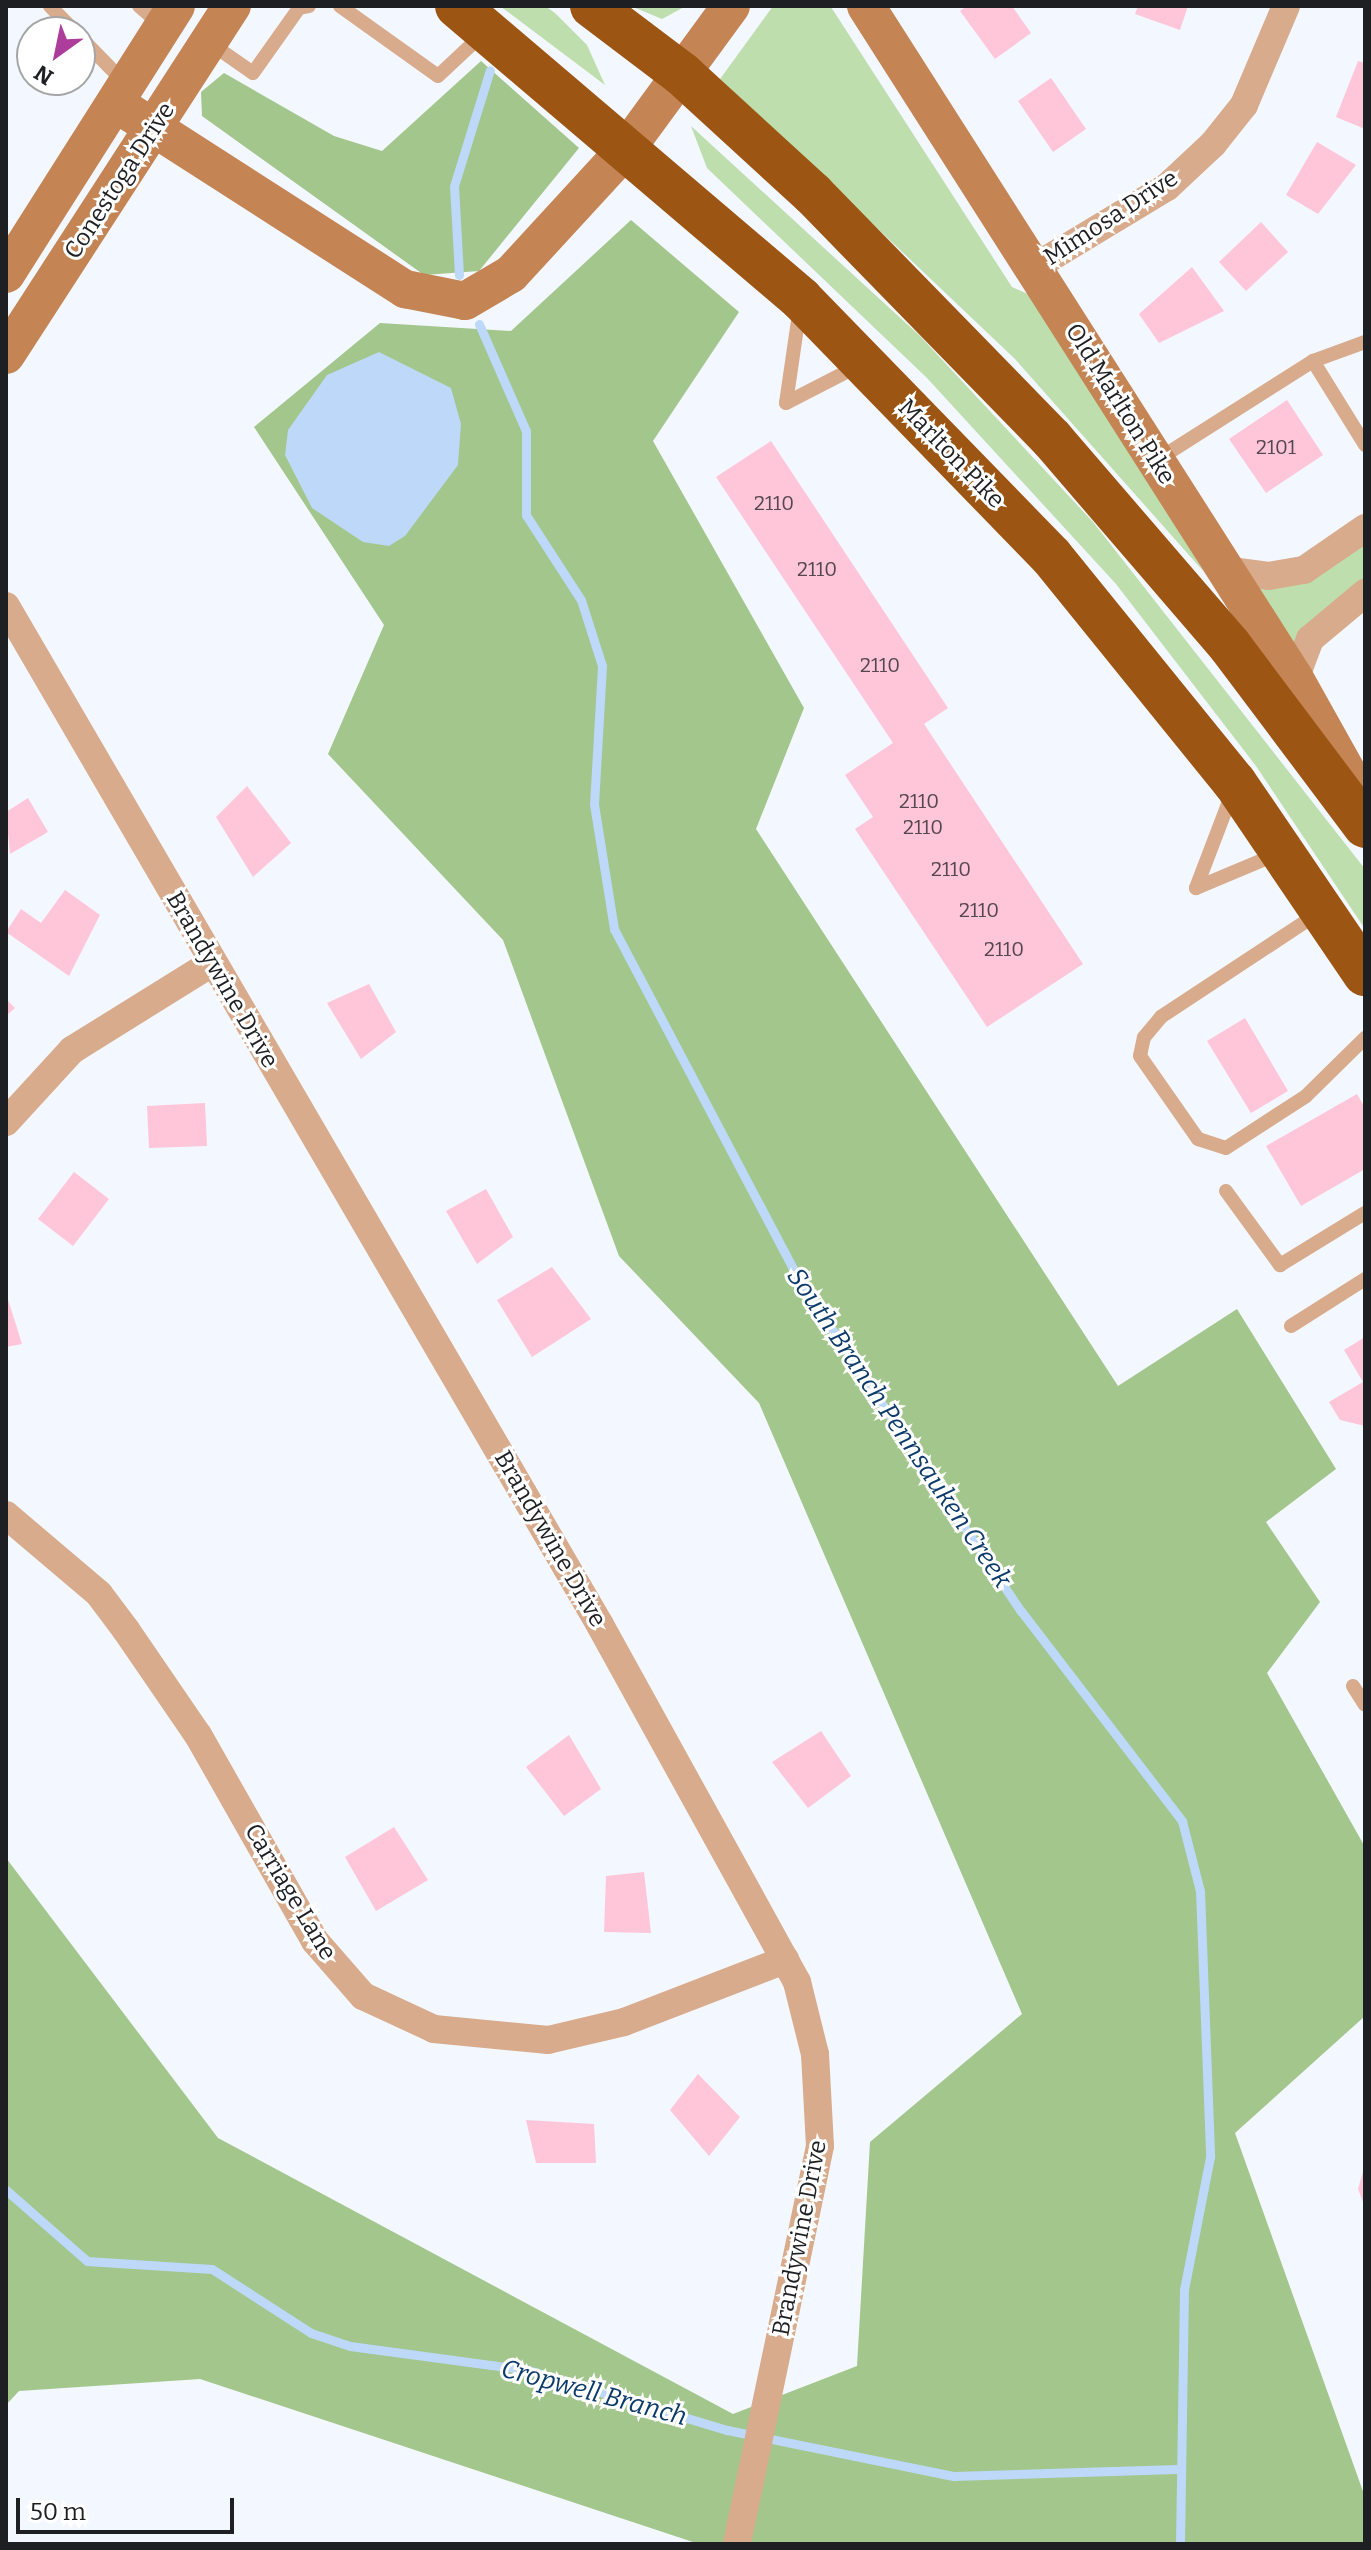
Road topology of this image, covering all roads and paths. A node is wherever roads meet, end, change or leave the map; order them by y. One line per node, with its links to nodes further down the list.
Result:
1 (50, 6): 13 (lane)
2 (232, 6): 11 (street, Conestoga Drive)
3 (309, 6): 11 (lane)
4 (340, 6): 10 (lane)
5 (592, 6): 12 (highway)
6 (731, 6): 12 (street)
7 (866, 6): 16 (street, Old Marlton Pike)
8 (1286, 6): 16 (street, Mimosa Drive)
9 (159, 13): 13 (street, Conestoga Drive)
10 (473, 17): 15 (highway, Marlton Pike)
11 (209, 43): 14 (street, Conestoga Drive)
12 (682, 74): 15 (street); 31 (highway)
13 (121, 94): 14 (street); 17 (street, Conestoga Drive)
14 (153, 130): 15 (street); 20 (street, Conestoga Drive)
15 (627, 148): 18 (highway, Marlton Pike)
16 (1033, 268): 24 (street, Old Marlton Pike)
17 (6, 274)
18 (801, 299): 22 (highway, Marlton Pike); 22 (lane)
19 (1365, 342): 21 (lane)
20 (6, 355)
21 (1313, 361): 23 (lane); 24 (lane)
22 (863, 364): 30 (highway, Marlton Pike)
23 (1365, 445)
24 (1156, 461): 26 (street, Old Marlton Pike)
25 (1365, 528): 26 (street)
26 (1225, 570): 29 (street, Old Marlton Pike)
27 (1365, 593): 29 (street)
28 (6, 606): 35 (street, Brandywine Drive)
29 (1295, 679): 31 (street, Old Marlton Pike)
30 (1235, 783): 33 (highway, Marlton Pike); 33 (lane)
31 (1351, 786): 32 (highway)
32 (1365, 826)
33 (1278, 854): 34 (highway, Marlton Pike)
34 (1317, 914): 36 (highway, Marlton Pike); 37 (lane)
35 (212, 963): 38 (street); 46 (street, Brandywine Drive)
36 (1365, 974)
37 (1365, 1038)
38 (6, 1122)
39 (1226, 1191): 40 (lane)
40 (1365, 1213)
41 (1365, 1279): 42 (lane)
42 (1291, 1326)
43 (6, 1515): 46 (street, Carriage Lane)
44 (1353, 1686): 45 (lane)
45 (1365, 1705)
46 (785, 1960): 47 (street, Brandywine Drive)
47 (737, 2544)

